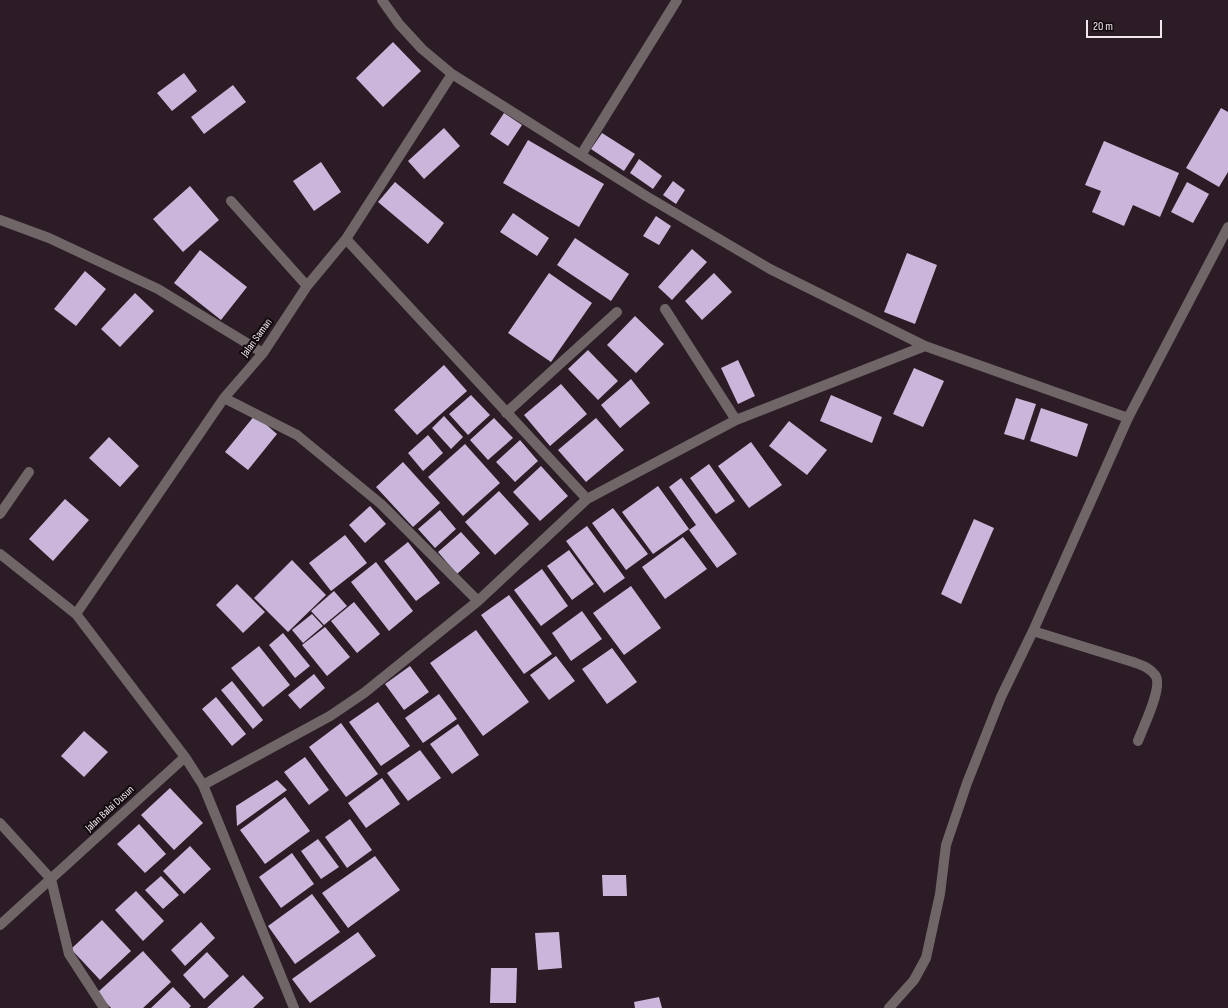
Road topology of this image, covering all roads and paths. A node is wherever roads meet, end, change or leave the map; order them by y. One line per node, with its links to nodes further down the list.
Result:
1 (382, 0): 3 (street)
2 (677, 0): 4 (street)
3 (452, 74): 4 (street); 8 (street, Jalan Saman)
4 (581, 155): 12 (street)
5 (231, 201): 9 (street)
6 (0, 220): 13 (street)
7 (1228, 227): 16 (street)
8 (346, 239): 9 (street, Jalan Saman); 15 (street)
9 (307, 286): 13 (street, Jalan Saman)
10 (665, 309): 17 (street)
11 (617, 312): 15 (street)
12 (925, 346): 16 (street); 17 (street)
13 (263, 353): 14 (street, Jalan Saman)
14 (224, 398): 22 (street); 23 (street, Jalan Saman)
15 (506, 413): 19 (street)
16 (1128, 418): 24 (street)
17 (736, 420): 19 (street)
18 (29, 472): 20 (street)
19 (587, 499): 22 (street)
20 (0, 514)
21 (0, 554): 23 (street)
22 (478, 601): 27 (street)
23 (76, 614): 26 (street)
24 (1033, 631): 25 (street); 33 (street)
25 (1138, 741)
26 (185, 757): 27 (street); 29 (street, Jalan Balai Dusun)
27 (203, 785): 32 (street)
28 (0, 823): 29 (street)
29 (51, 880): 30 (street, Jalan Balai Dusun); 31 (street)
30 (0, 925)
31 (104, 1008)
32 (294, 1008)
33 (889, 1008)

